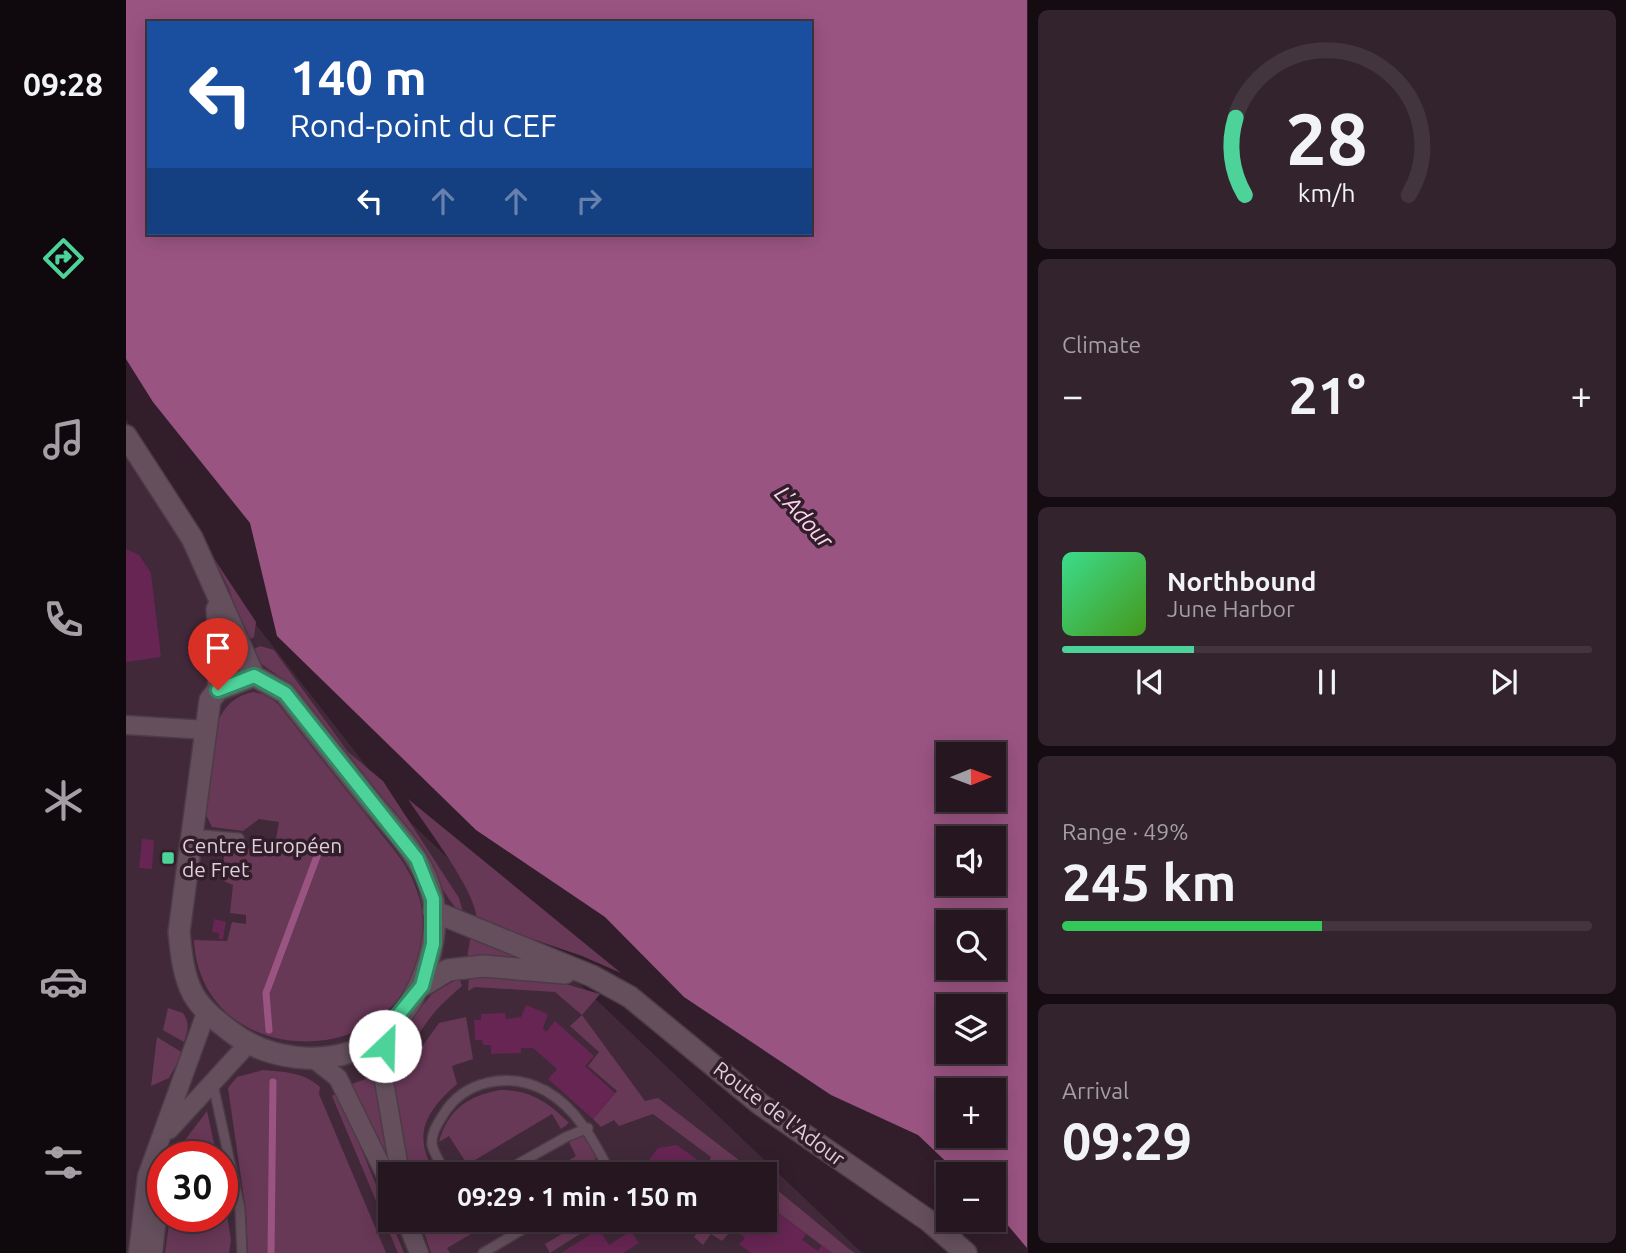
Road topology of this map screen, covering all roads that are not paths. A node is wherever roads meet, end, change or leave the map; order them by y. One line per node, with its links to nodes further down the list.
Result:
1 (126, 436): 2 (main road)
2 (216, 595): 3 (main road); 4 (main road)
3 (254, 676): 4 (main road); 9 (main road)
4 (218, 690): 6 (main road)
5 (126, 725): 6 (street)
6 (206, 730): 7 (main road)
7 (192, 834): 8 (lane); 12 (main road)
8 (239, 838)
9 (433, 911): 10 (main road, Route de l'Adour); 11 (main road)
10 (592, 975): 11 (main road, Route de l'Adour); 34 (main road, Route de l'Adour)
11 (422, 986): 13 (main road)
12 (206, 1013): 14 (main road); 18 (street)
13 (387, 1029): 15 (main road); 21 (street)
14 (247, 1045): 15 (main road); 16 (street)
15 (314, 1059): 20 (street)
16 (213, 1084): 18 (street); 31 (lane)
17 (588, 1128): 22 (lane); 23 (lane); 24 (lane)
18 (164, 1135): 19 (street)
19 (161, 1141)
20 (379, 1162)
21 (398, 1162)
22 (440, 1162)
23 (521, 1162)
24 (605, 1162)
25 (147, 1176): 29 (street)
26 (155, 1232): 30 (street)
27 (412, 1232): 32 (street)
28 (518, 1232): 33 (lane)
29 (138, 1253)
30 (153, 1253)
31 (242, 1253)
32 (419, 1253)
33 (483, 1253)
34 (966, 1253)

